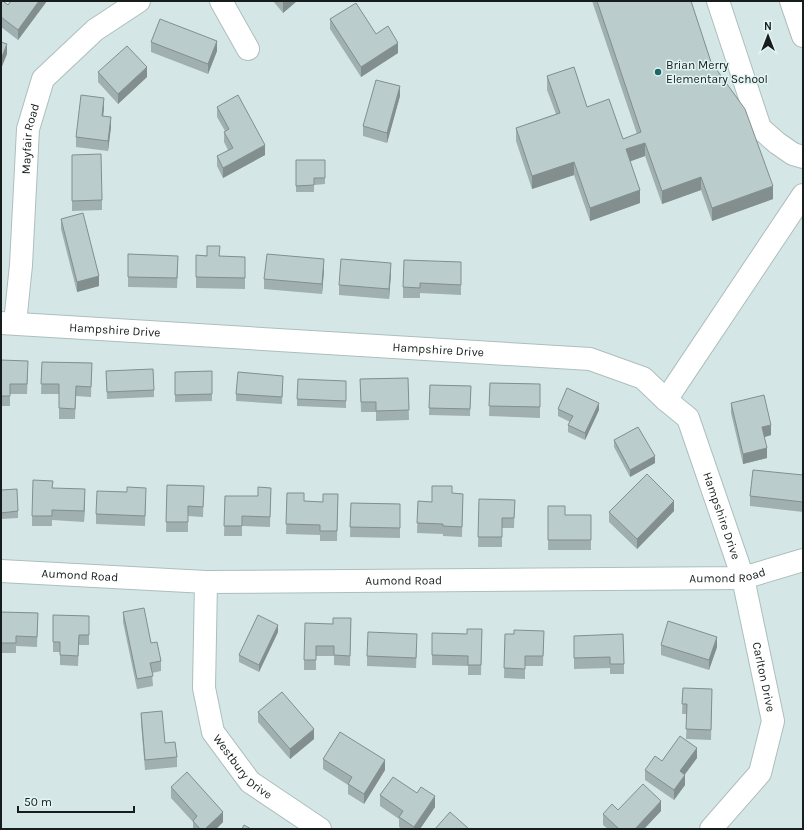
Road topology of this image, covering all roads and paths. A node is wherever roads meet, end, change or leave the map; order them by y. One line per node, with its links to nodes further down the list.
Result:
1 (139, 1): 9 (street, Mayfair Road)
2 (221, 1): 6 (street)
3 (718, 1): 7 (street)
4 (791, 1): 5 (street)
5 (803, 36)
6 (248, 48)
7 (803, 157)
8 (803, 195): 10 (street)
9 (8, 323): 10 (street, Hampshire Drive)
10 (666, 400): 13 (street, Hampshire Drive)
11 (803, 560): 13 (street, Aumond Road)
12 (1, 571): 14 (street, Aumond Road)
13 (743, 578): 14 (street, Aumond Road); 16 (street, Carlton Drive)
14 (206, 582): 15 (street, Westbury Drive)
15 (320, 829)
16 (711, 829)

